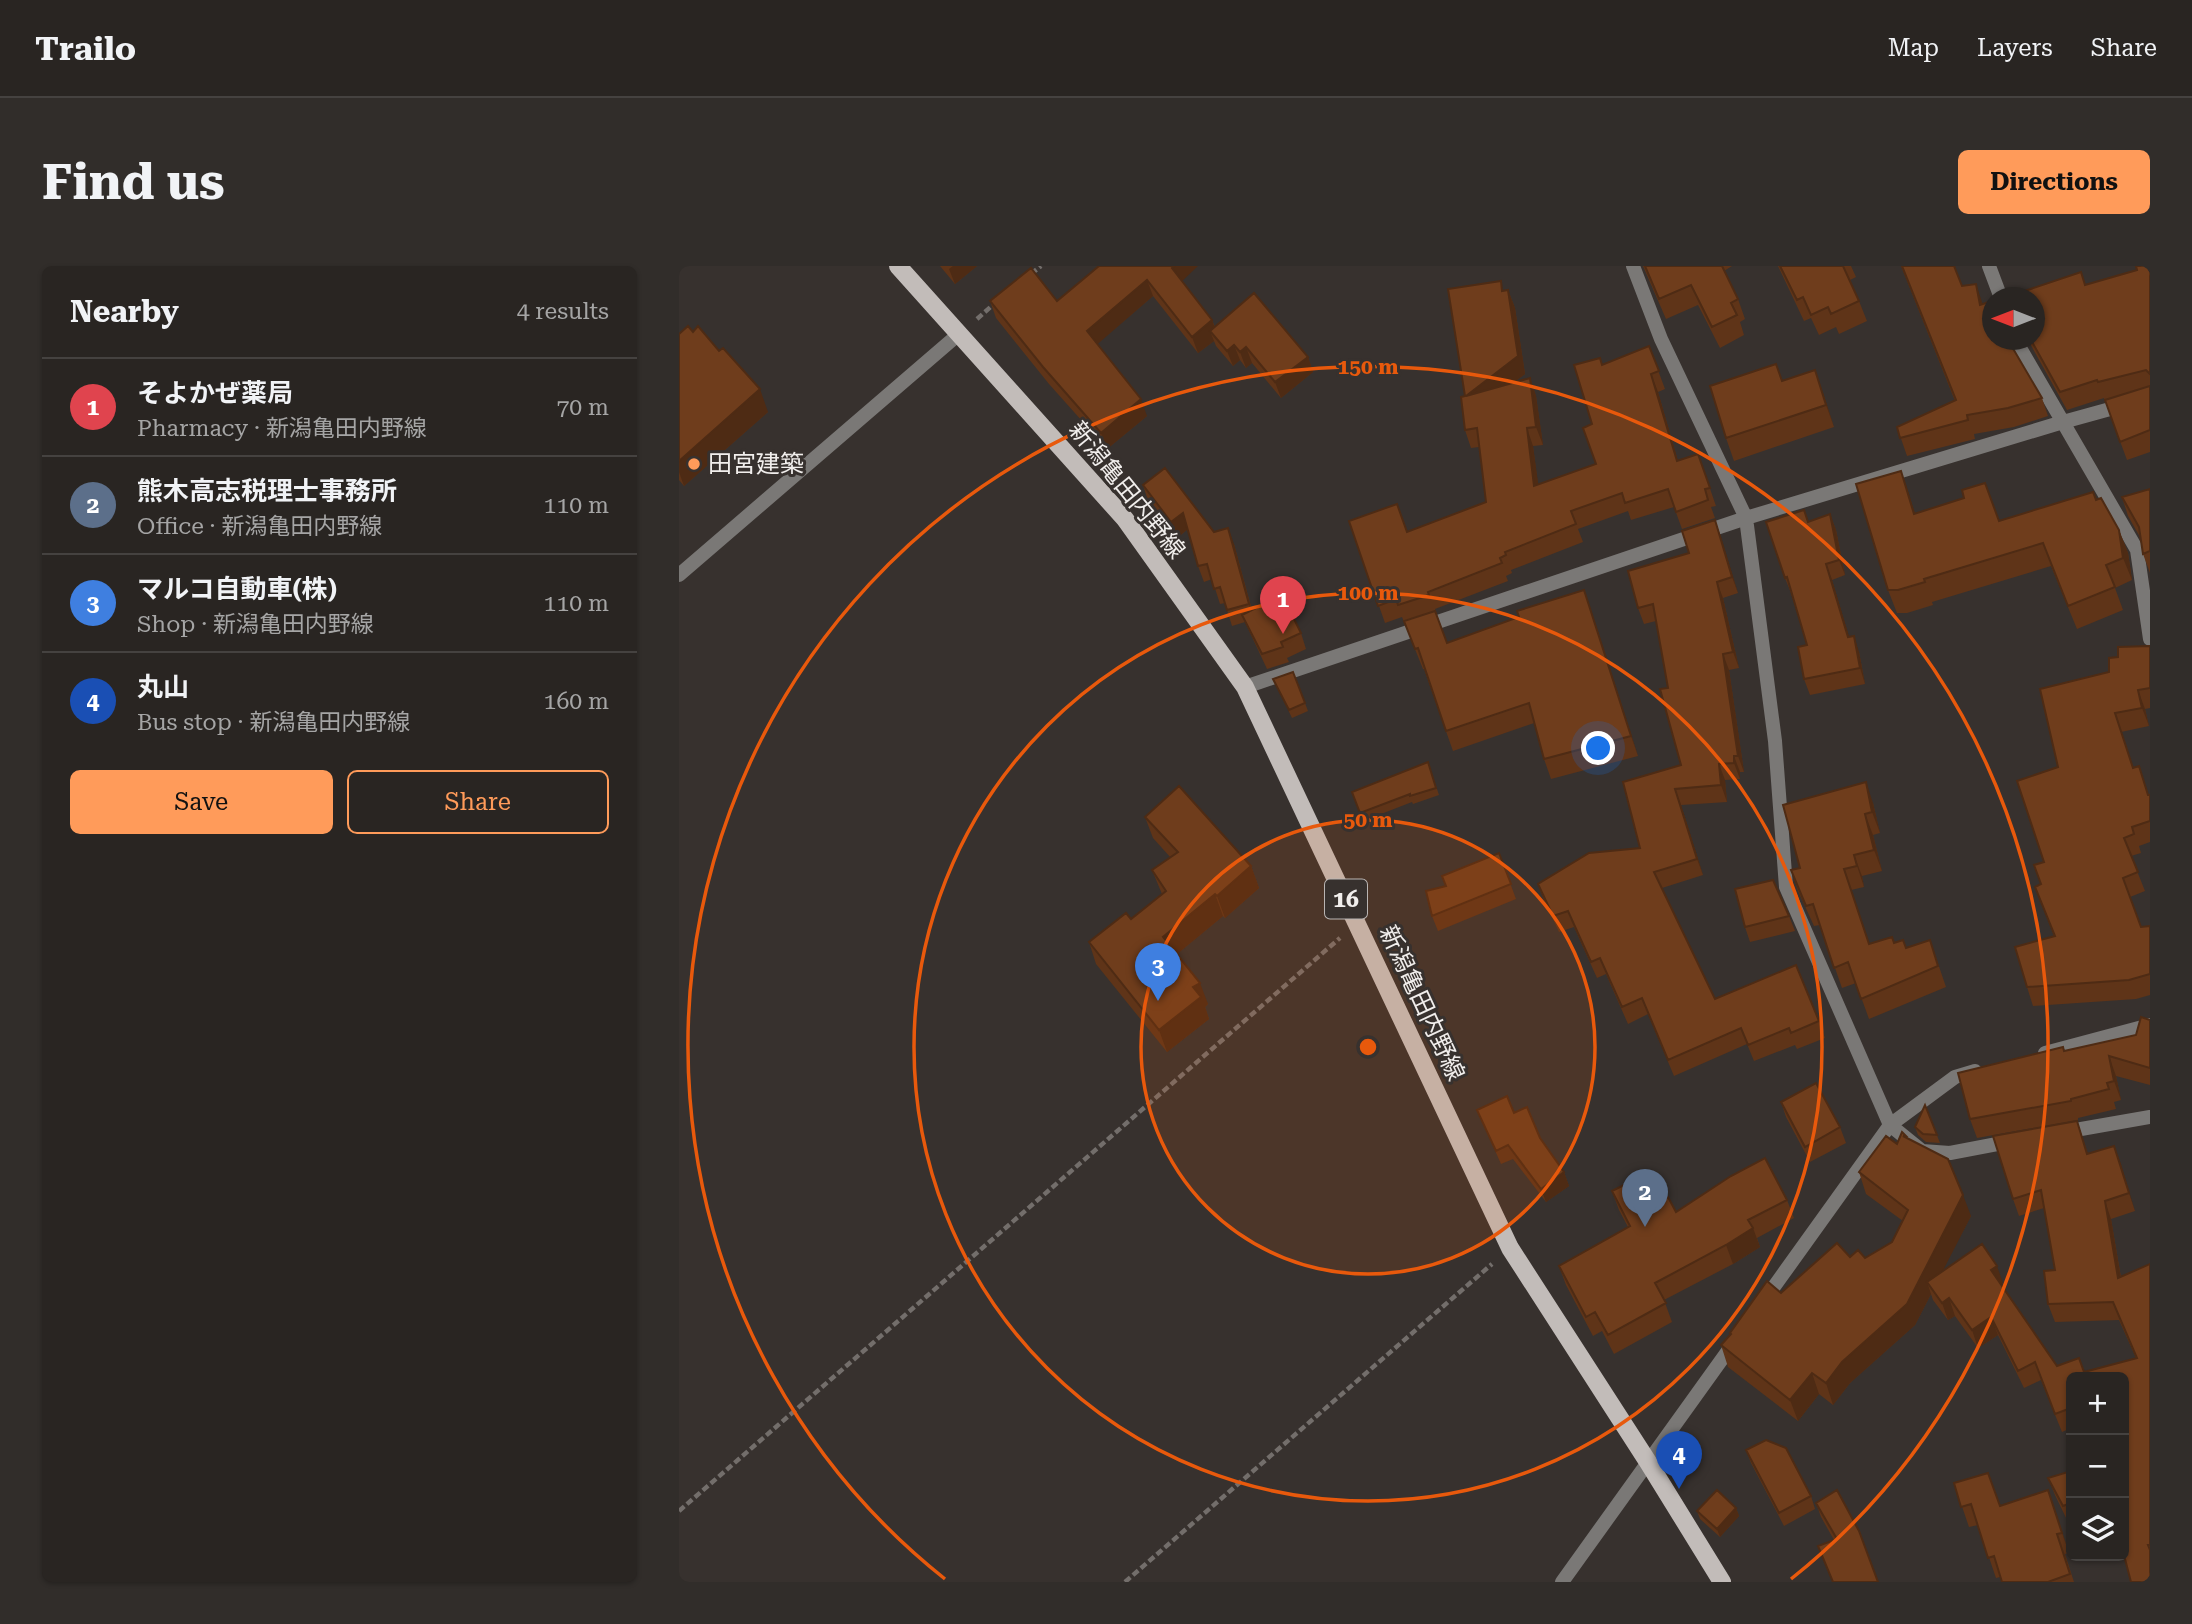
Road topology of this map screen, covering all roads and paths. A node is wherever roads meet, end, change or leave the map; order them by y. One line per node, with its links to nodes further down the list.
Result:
1 (898, 266): 8 (main road, 新潟亀田内野線 / 16)
2 (1041, 266): 5 (path)
3 (1633, 266): 12 (street)
4 (1989, 266): 6 (street)
5 (1031, 274)
6 (1997, 287)
7 (1000, 299): 8 (path)
8 (960, 333): 13 (street); 15 (main road, 新潟亀田内野線 / 16)
9 (2023, 350): 11 (street)
10 (2150, 398): 11 (street)
11 (2063, 422): 12 (street); 14 (street)
12 (1746, 518): 15 (street); 21 (street)
13 (679, 575)
14 (2150, 639)
15 (1244, 687): 16 (main road, 新潟亀田内野線 / 16)
16 (1357, 923): 22 (main road, 新潟亀田内野線 / 16); 24 (path)
17 (2150, 1025): 18 (street)
18 (2033, 1056)
19 (1994, 1066): 21 (street)
20 (2150, 1117): 21 (street)
21 (1890, 1125): 23 (street)
22 (1510, 1248): 23 (main road, 新潟亀田内野線 / 16); 25 (path)
23 (1648, 1462): 26 (street); 27 (main road, 新潟亀田内野線 / 16)
24 (679, 1511)
25 (1125, 1582)
26 (1562, 1582)
27 (1722, 1582)

